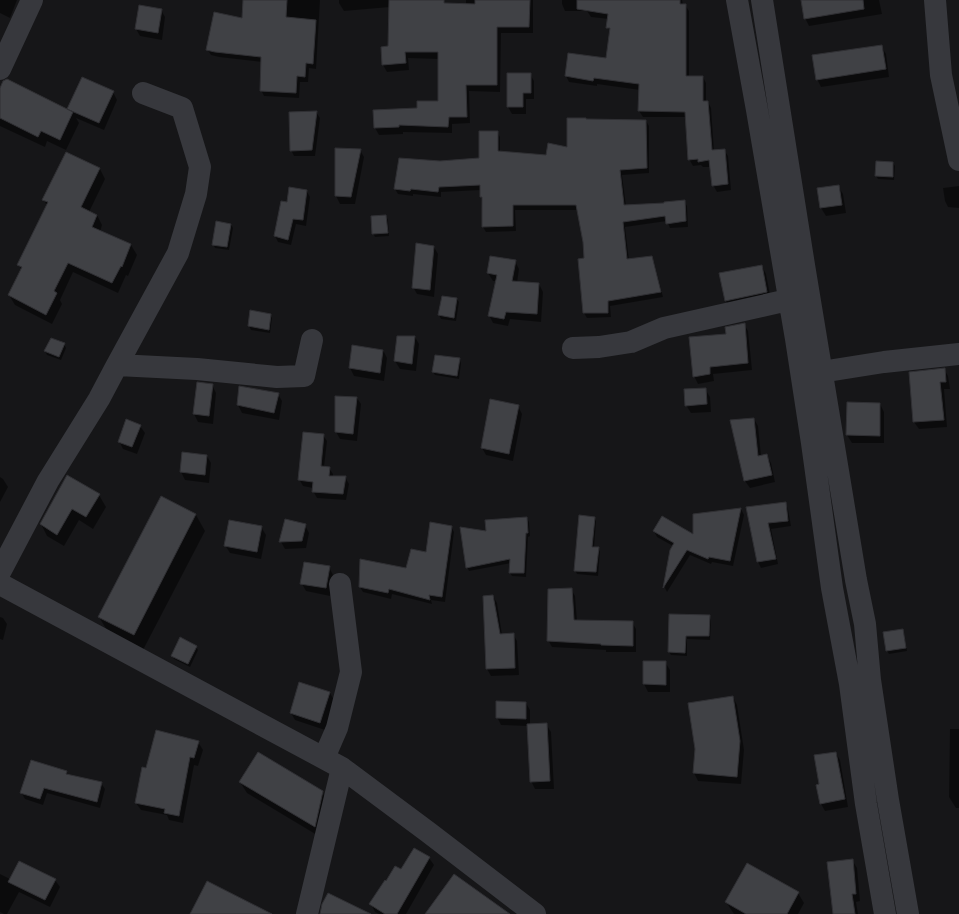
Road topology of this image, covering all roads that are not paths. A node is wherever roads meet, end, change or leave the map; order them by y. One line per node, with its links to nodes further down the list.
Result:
1 (32, 0): 5 (street)
2 (737, 0): 8 (street)
3 (762, 0): 8 (street)
4 (935, 0): 6 (street)
5 (0, 69)
6 (950, 76): 9 (street)
7 (143, 92): 15 (street)
8 (768, 108): 10 (street); 11 (street)
9 (959, 160)
10 (788, 300): 11 (street); 13 (street)
11 (806, 338): 16 (street); 20 (street)
12 (312, 340): 15 (street)
13 (573, 348)
14 (959, 354): 16 (street)
15 (117, 365): 17 (street)
16 (822, 372): 20 (street)
17 (0, 572)
18 (0, 584): 21 (street)
19 (340, 584): 21 (street)
20 (860, 682): 22 (street); 23 (street)
21 (333, 763): 24 (street); 25 (street)
22 (888, 800): 23 (street); 27 (street)
23 (866, 804): 26 (street)
24 (307, 914)
25 (535, 914)
26 (885, 914)
27 (908, 914)

